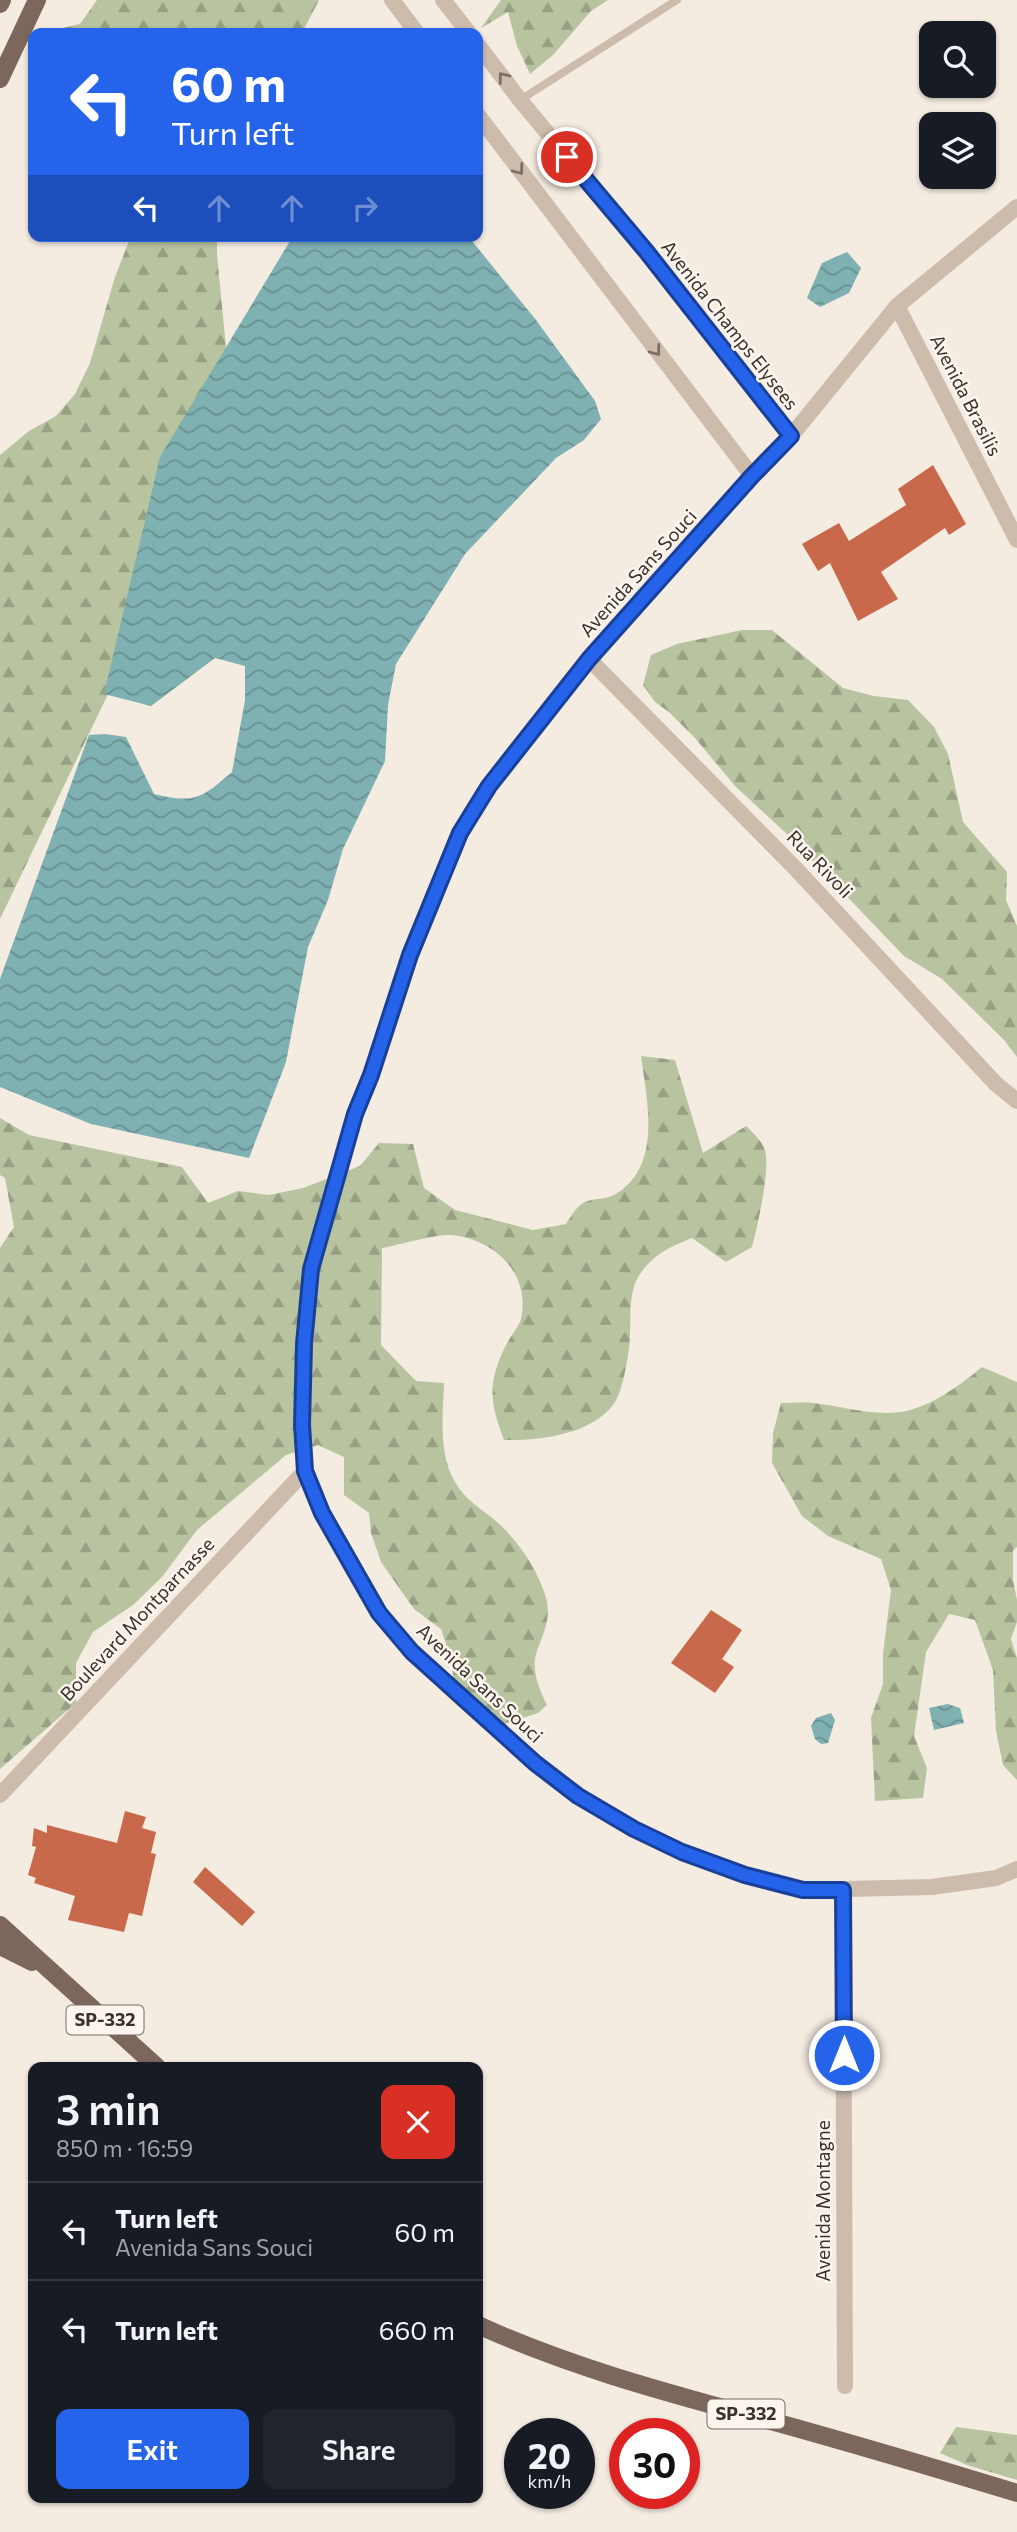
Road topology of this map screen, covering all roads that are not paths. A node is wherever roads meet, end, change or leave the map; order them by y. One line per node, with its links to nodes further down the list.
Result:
1 (37, 0): 8 (main road)
2 (392, 0): 5 (street)
3 (443, 0): 6 (street)
4 (677, 0): 9 (lane)
5 (413, 28)
6 (465, 28)
7 (483, 52): 9 (street, Avenida Champs Elysees, one-way to 7)
8 (0, 79)
9 (520, 100): 13 (street, Avenida Champs Elysees)
10 (483, 122): 14 (street, one-way to 14)
11 (1017, 207): 12 (street, Avenida Sans Souci)
12 (897, 306): 13 (street, Avenida Sans Souci); 15 (street, Avenida Brasilis)
13 (791, 436): 14 (street, Avenida Sans Souci)
14 (752, 476): 16 (street, Avenida Sans Souci)
15 (1017, 540)
16 (589, 659): 17 (street, Rua Rivoli); 18 (street, Avenida Sans Souci)
17 (1017, 1101)
18 (305, 1471): 19 (street, Boulevard Montparnasse); 21 (street, Avenida Sans Souci)
19 (0, 1795)
20 (1017, 1869): 21 (street, Avenida Sans Souci)
21 (843, 1890): 27 (street, Avenida Montagne)
22 (0, 1925): 24 (main road, SP-332)
23 (0, 1946): 24 (main road, SP-332)
24 (54, 1974): 25 (main road, SP-332)
25 (151, 2062)
26 (483, 2327): 28 (main road, SP-332)
27 (845, 2386)
28 (1017, 2493)

